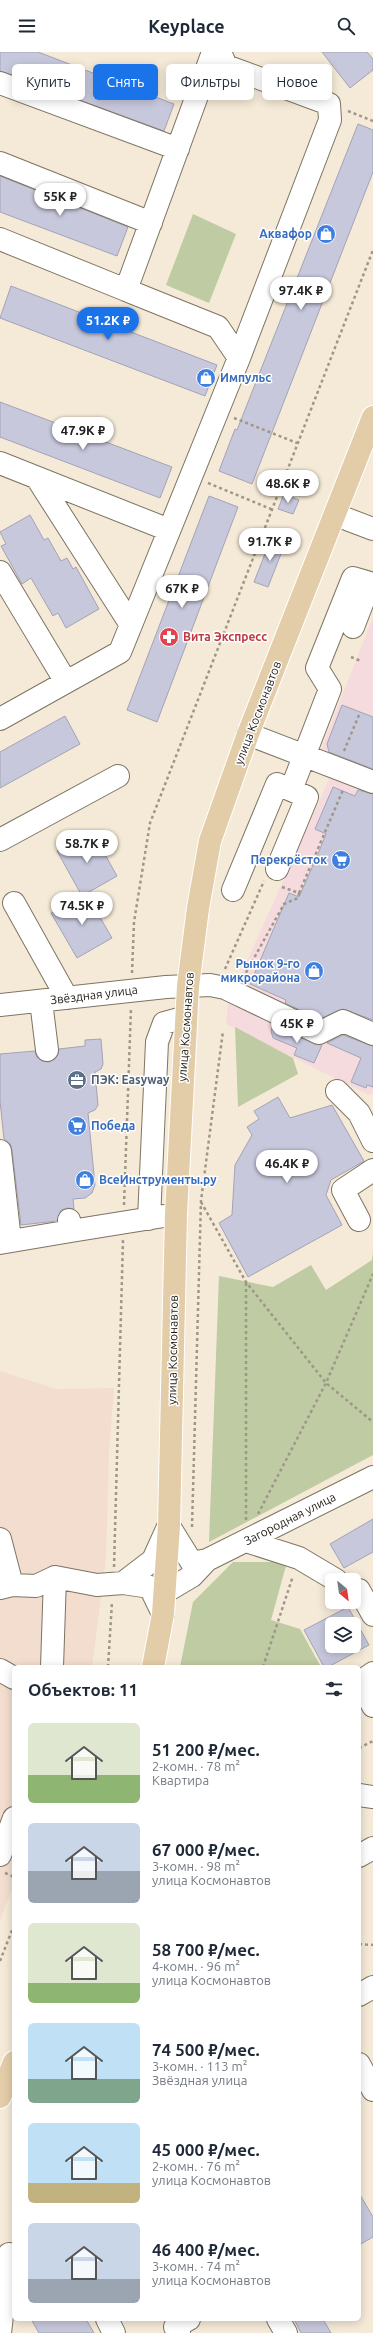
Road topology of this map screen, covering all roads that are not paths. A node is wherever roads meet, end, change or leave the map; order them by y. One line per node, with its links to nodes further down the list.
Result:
1 (213, 52): 4 (street)
2 (220, 52): 9 (street)
3 (0, 83): 4 (street)
4 (178, 149): 6 (street)
5 (0, 163): 6 (street)
6 (150, 223): 8 (street)
7 (0, 239): 8 (street)
8 (126, 290): 9 (street)
9 (239, 358): 15 (street)
10 (373, 417): 13 (main road, улица Космонавтов)
11 (0, 463): 12 (street)
12 (37, 478): 15 (street); 17 (street)
13 (336, 514): 14 (street); 21 (main road, улица Космонавтов)
14 (373, 529)
15 (169, 530): 17 (street)
16 (0, 572): 19 (street)
17 (131, 625): 19 (street)
18 (353, 627): 22 (street)
19 (66, 682): 20 (street)
20 (0, 719)
21 (248, 734): 22 (street); 30 (main road, улица Космонавтов)
22 (306, 755): 24 (street); 25 (street)
23 (118, 776): 26 (street)
24 (373, 782)
25 (291, 790): 27 (street); 28 (street)
26 (0, 840)
27 (278, 869)
28 (233, 890)
29 (14, 903): 31 (street)
30 (188, 986): 31 (street, Звёздная улица); 34 (main road, улица Космонавтов); 35 (street, Звёздная улица)
31 (68, 998): 32 (street, Звёздная улица)
32 (41, 1001): 33 (street, Звёздная улица); 36 (street)
33 (0, 1005)
34 (186, 1017): 41 (main road, улица Космонавтов); 42 (street)
35 (373, 1034)
36 (47, 1050)
37 (337, 1091): 38 (street)
38 (373, 1141)
39 (0, 1151): 44 (street)
40 (373, 1170): 43 (street)
41 (176, 1214): 42 (street); 46 (main road, улица Космонавтов)
42 (149, 1219): 44 (street)
43 (359, 1220)
44 (5, 1242)
45 (373, 1477): 48 (street, Загородная улица)
46 (169, 1526): 49 (street); 52 (street); 55 (main road, улица Космонавтов)
47 (0, 1538): 54 (street)
48 (246, 1540): 49 (street, Загородная улица); 50 (street)
49 (207, 1560): 55 (street, Загородная улица)
50 (325, 1573)
51 (55, 1577): 52 (street); 54 (street); 58 (street)
52 (123, 1583): 56 (street)
53 (362, 1586): 57 (street)
54 (6, 1587)
55 (165, 1592): 56 (main road, улица Космонавтов)
56 (163, 1614): 59 (main road, улица Космонавтов)
57 (373, 1615)
58 (52, 1665)
59 (154, 1665)
60 (0, 1670): 62 (street)
61 (373, 1673): 63 (street)
62 (12, 1677)
63 (361, 1681)
64 (361, 1684): 65 (street)
65 (373, 1706)
66 (361, 1795): 67 (street)
67 (373, 1797)
68 (12, 1823): 70 (street)
69 (373, 1848): 71 (street)
70 (0, 1855)
71 (361, 1855)
72 (373, 1987): 73 (street)
73 (361, 1994)
74 (12, 2067): 77 (main road)
75 (361, 2068): 76 (street)
76 (373, 2090)
77 (0, 2097)
78 (8, 2252): 82 (street)
79 (108, 2321): 83 (street)
80 (186, 2321): 84 (street)
81 (279, 2321): 85 (street)
82 (0, 2333)
83 (114, 2333)
84 (179, 2333)
85 (286, 2333)

